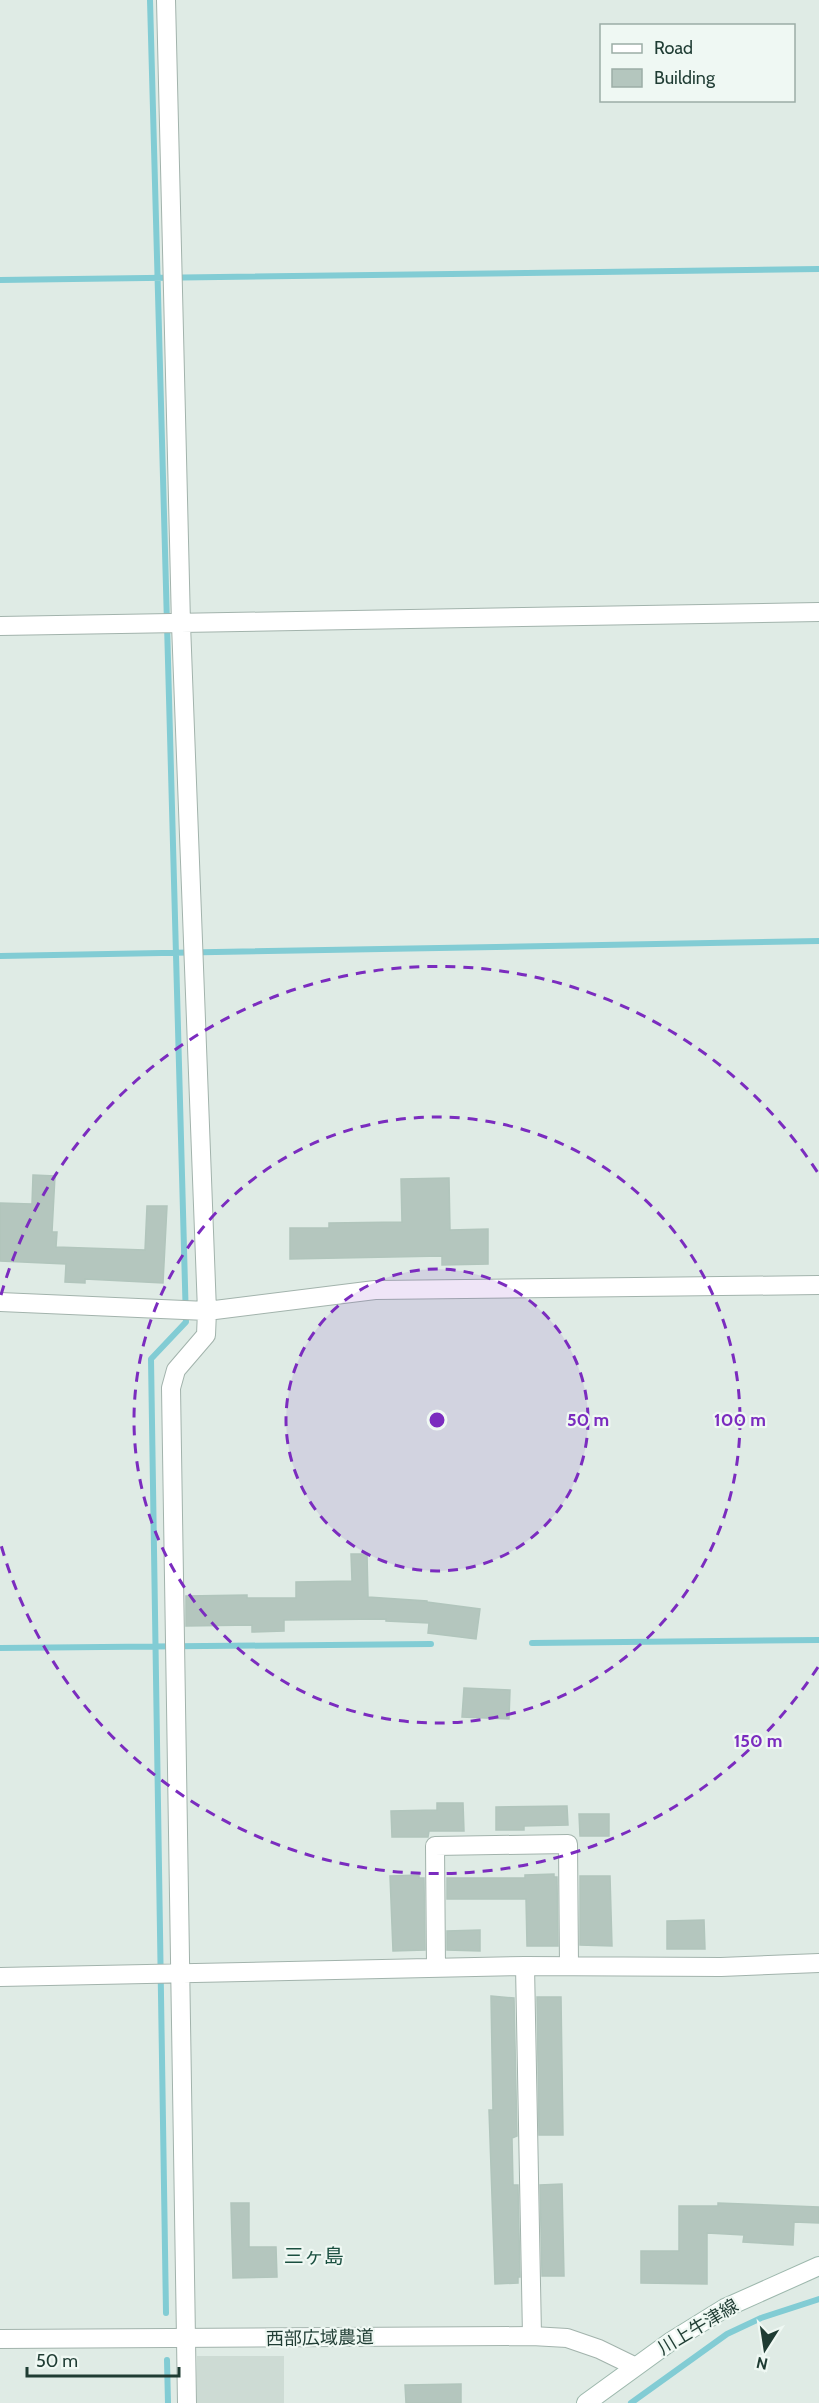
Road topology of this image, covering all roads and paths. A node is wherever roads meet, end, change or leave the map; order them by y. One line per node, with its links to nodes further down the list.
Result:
1 (166, 0): 3 (street)
2 (819, 612): 3 (street)
3 (182, 624): 4 (street); 7 (street)
4 (0, 627)
5 (819, 1285): 7 (street)
6 (0, 1302): 7 (street)
7 (207, 1311): 12 (street)
8 (819, 1963): 10 (street)
9 (525, 1966): 10 (street); 11 (street); 15 (street)
10 (569, 1966): 11 (street)
11 (436, 1968): 12 (street)
12 (180, 1973): 13 (street); 17 (street)
13 (0, 1977)
14 (819, 2266): 18 (street, 川上牛津線)
15 (531, 2336): 17 (street, 西部広域農道); 18 (street, 西部広域農道)
16 (0, 2338): 17 (street, 西部広域農道)
17 (186, 2339): 19 (street)
18 (634, 2366): 20 (street, 川上牛津線)
19 (187, 2403)
20 (586, 2403)

